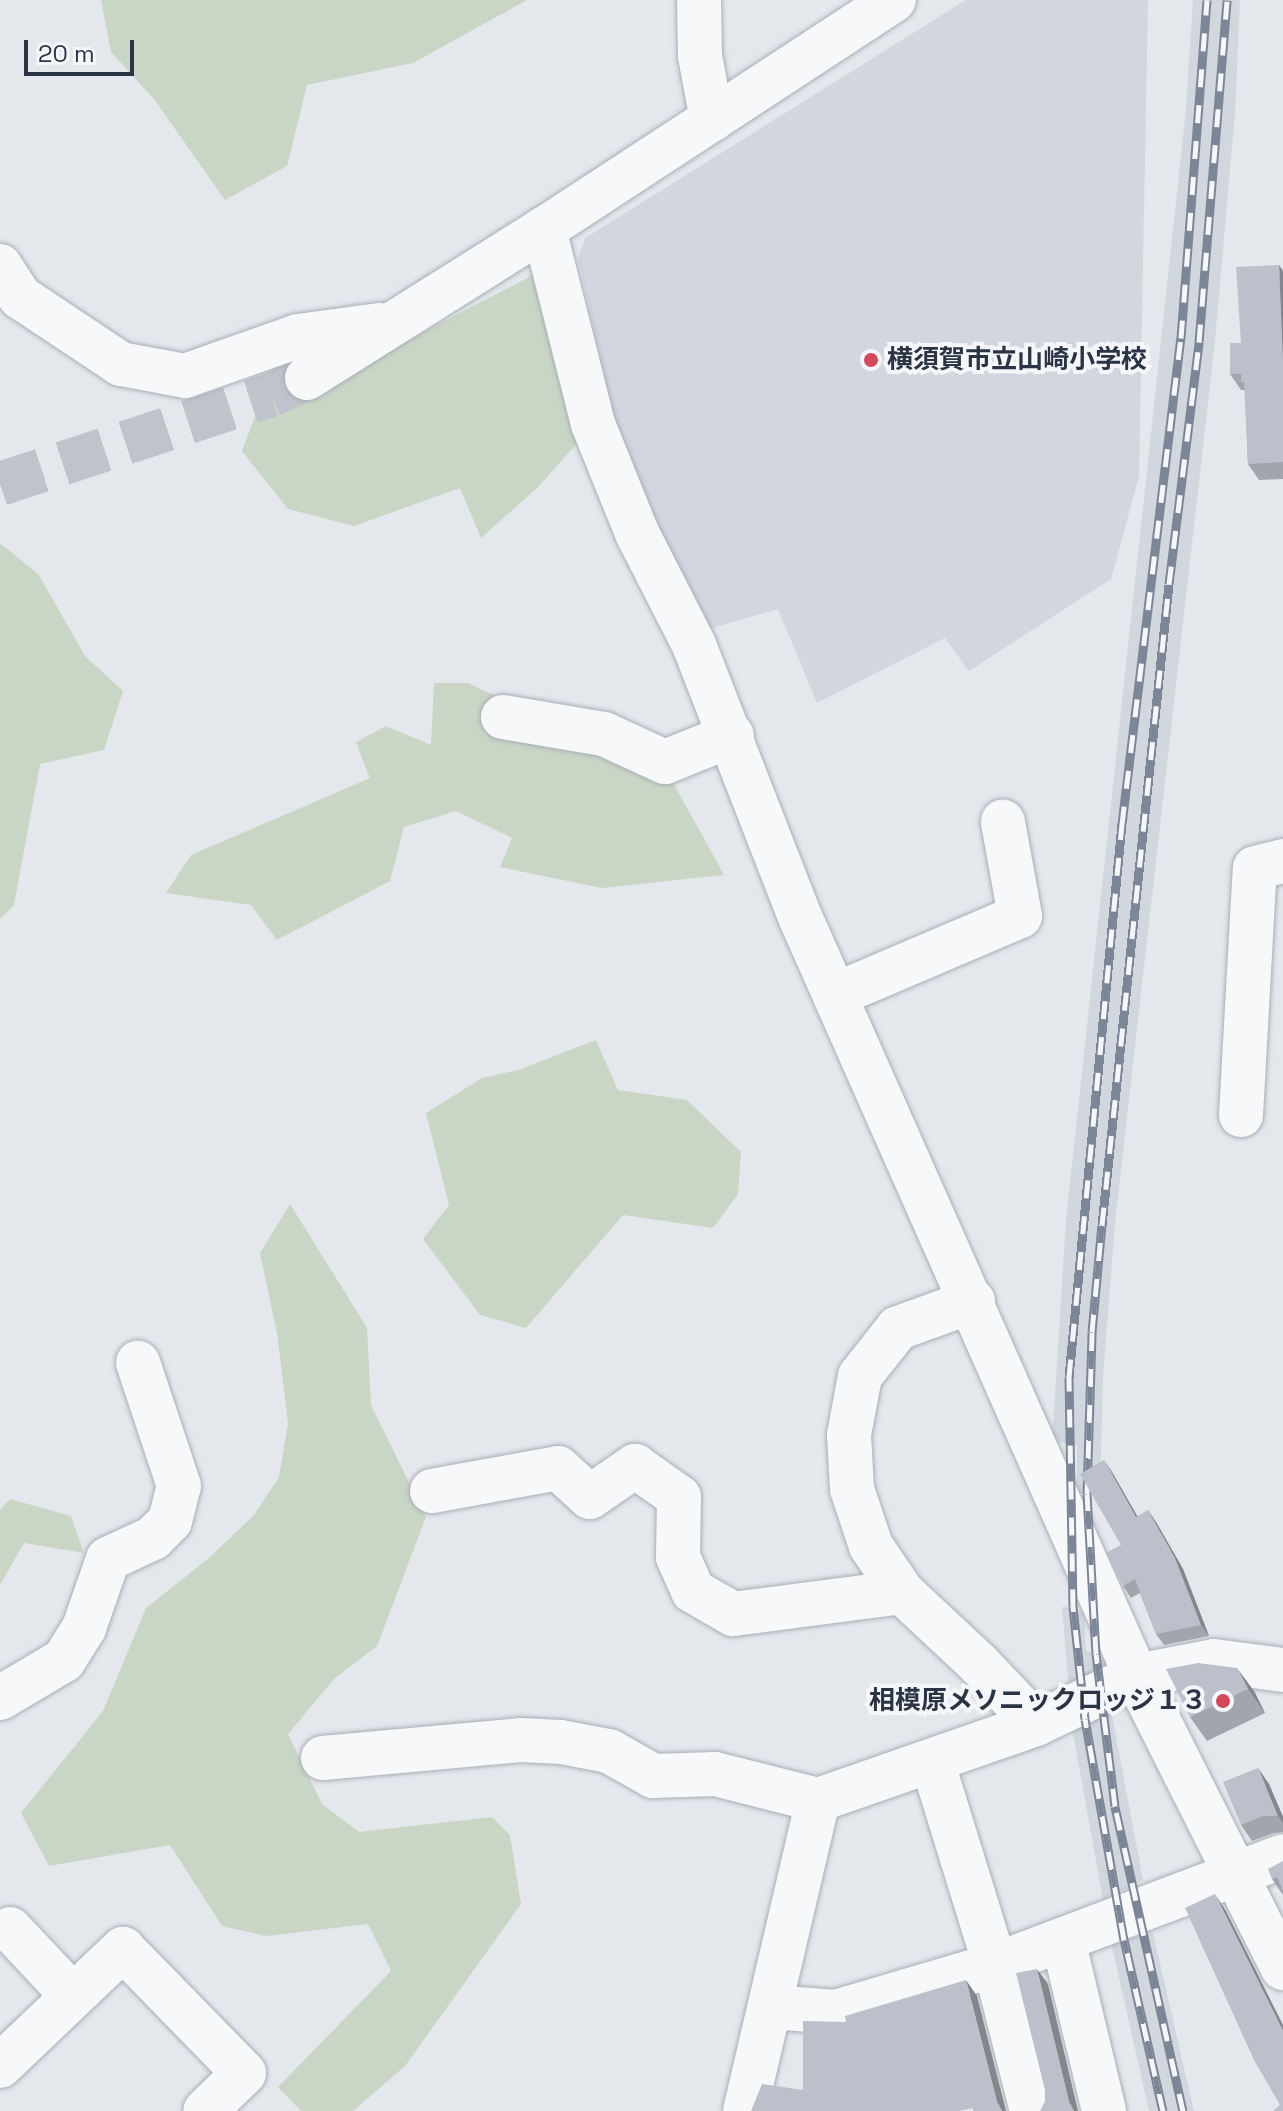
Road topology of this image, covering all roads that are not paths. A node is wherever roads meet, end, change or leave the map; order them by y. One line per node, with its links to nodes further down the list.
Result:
1 (699, 0): 3 (street)
2 (894, 0): 3 (street)
3 (712, 120): 4 (street)
4 (544, 229): 6 (street); 9 (street)
5 (0, 266): 6 (street)
6 (389, 324): 7 (street)
7 (307, 378)
8 (503, 717): 9 (street)
9 (732, 735): 12 (street)
10 (1003, 822): 12 (street)
11 (1283, 861): 13 (street)
12 (835, 995): 14 (street)
13 (1241, 1115)
14 (973, 1301): 17 (street); 19 (street)
15 (138, 1363): 20 (street)
16 (432, 1491): 17 (street)
17 (902, 1592): 21 (street)
18 (1283, 1670): 19 (street)
19 (1136, 1676): 21 (street); 26 (street)
20 (0, 1698)
21 (1036, 1724): 23 (street)
22 (323, 1758): 24 (street)
23 (932, 1761): 24 (street); 29 (street)
24 (818, 1800): 32 (street)
25 (1283, 1856): 26 (street)
26 (1237, 1875): 28 (street); 30 (street)
27 (10, 1929): 31 (street)
28 (1063, 1940): 29 (street); 37 (street)
29 (995, 1965): 32 (street); 36 (street)
30 (1283, 1968)
31 (73, 1996): 33 (street); 34 (street)
32 (772, 2007): 35 (street)
33 (0, 2066)
34 (205, 2111)
35 (745, 2111)
36 (1032, 2111)
37 (1104, 2111)

